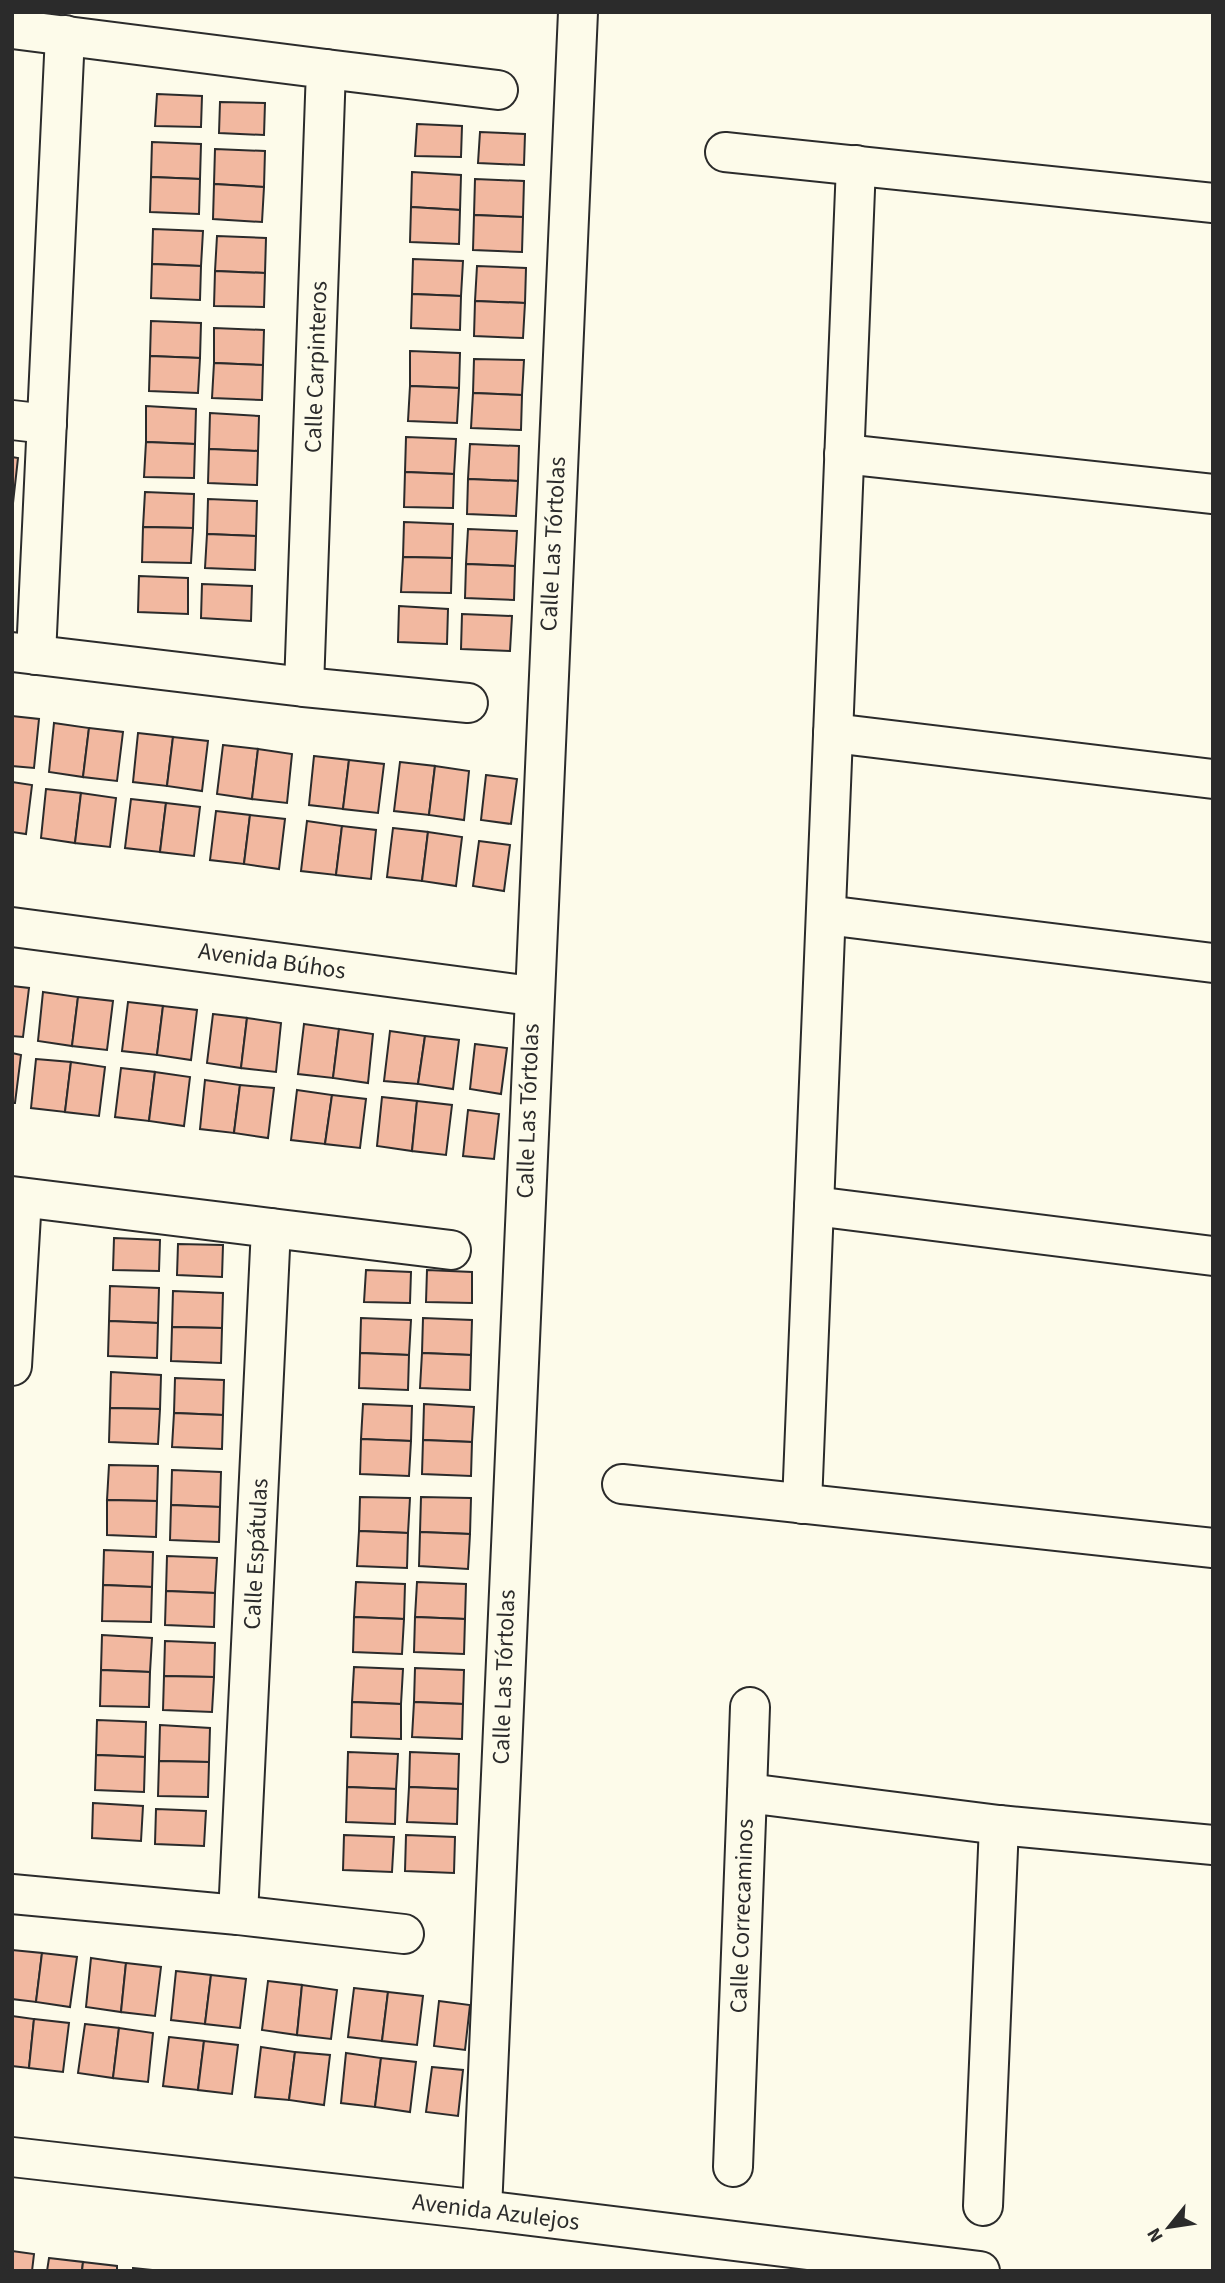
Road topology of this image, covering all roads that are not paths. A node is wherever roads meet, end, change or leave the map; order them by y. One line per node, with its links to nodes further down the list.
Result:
1 (578, 12): 20 (street, Calle Las Tórtolas)
2 (12, 29): 3 (street)
3 (65, 35): 4 (street); 9 (street)
4 (326, 69): 5 (street); 13 (street, Calle Carpinteros)
5 (498, 90)
6 (725, 152): 7 (street)
7 (856, 165): 8 (street); 10 (street)
8 (1213, 203)
9 (30, 422): 12 (street)
10 (844, 454): 11 (street); 15 (street)
11 (1213, 494)
12 (24, 654): 13 (street)
13 (304, 687): 14 (street)
14 (468, 703)
15 (833, 733): 16 (street); 17 (street)
16 (1213, 779)
17 (826, 915): 19 (street); 22 (street)
18 (12, 927): 20 (street, Avenida Búhos)
19 (1213, 963)
20 (533, 996): 40 (street, Calle Las Tórtolas)
21 (17, 1197): 23 (street); 26 (street)
22 (814, 1206): 25 (street); 28 (street)
23 (271, 1228): 24 (street); 35 (street, Calle Espátulas)
24 (450, 1250)
25 (1213, 1256)
26 (12, 1366)
27 (622, 1484): 28 (street)
28 (802, 1504): 29 (street)
29 (1213, 1548)
30 (750, 1707): 31 (street)
31 (747, 1793): 32 (street, Calle Correcaminos); 38 (street, Calle Correcaminos)
32 (999, 1825): 33 (street, Calle Correcaminos); 39 (street)
33 (1213, 1845)
34 (12, 1894): 35 (street)
35 (238, 1915): 36 (street)
36 (404, 1934)
37 (12, 2157): 40 (street, Avenida Azulejos)
38 (733, 2167)
39 (983, 2206)
40 (482, 2210): 41 (street, Avenida Azulejos)
41 (980, 2271)

